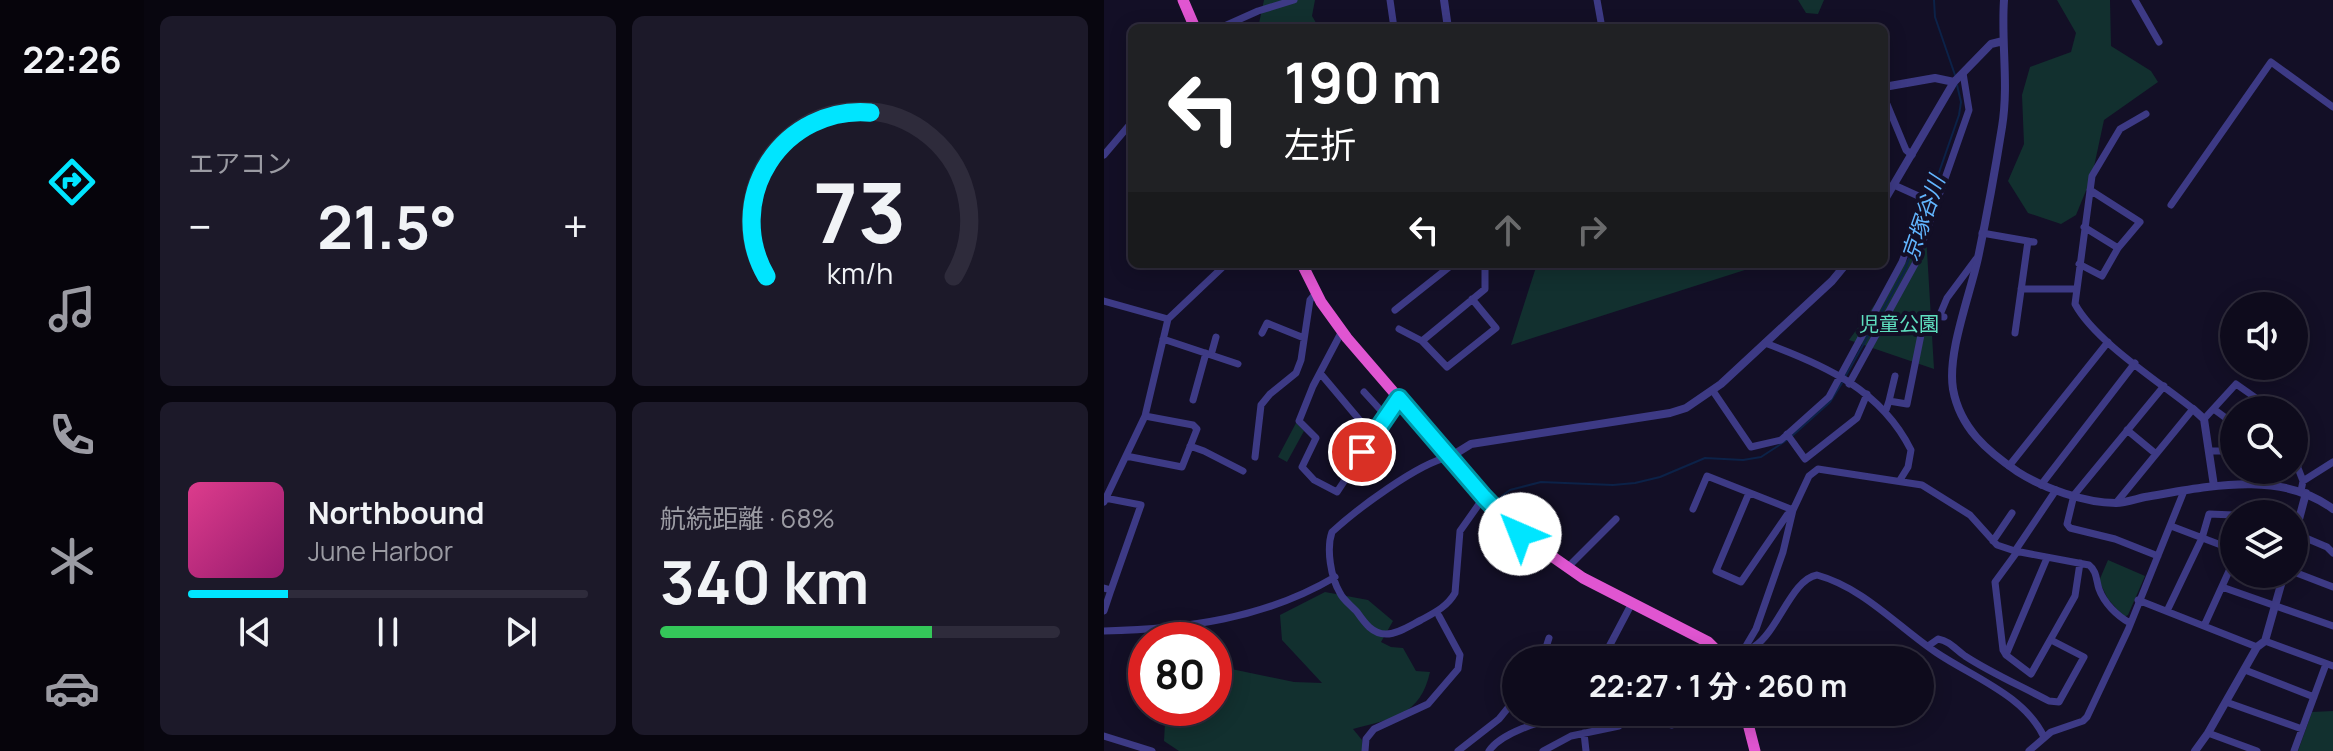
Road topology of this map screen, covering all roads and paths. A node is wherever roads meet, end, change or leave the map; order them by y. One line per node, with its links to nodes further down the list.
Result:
1 (1183, 0): 10 (highway)
2 (1258, 0): 9 (street)
3 (1294, 0): 9 (street)
4 (1390, 0): 12 (street)
5 (1444, 0): 13 (street)
6 (1597, 0): 14 (street)
7 (2004, 0): 15 (street)
8 (2135, 0): 16 (street)
9 (1258, 11): 11 (street)
10 (1193, 24)
11 (1229, 24)
12 (1393, 24)
13 (1447, 24)
14 (1601, 24)
15 (2003, 41): 17 (street); 30 (street)
16 (2159, 42)
17 (1956, 80): 18 (street); 24 (street); 61 (street)
18 (1888, 86)
19 (1888, 107): 24 (street)
20 (2333, 107): 28 (street)
21 (2146, 114): 26 (street)
22 (1128, 127): 23 (street)
23 (1104, 155)
24 (1912, 155): 25 (street)
25 (1894, 185): 27 (street); 61 (street)
26 (2090, 190): 29 (street); 31 (street)
27 (1888, 195)
28 (2171, 205)
29 (2084, 227): 31 (street); 33 (street)
30 (1982, 233): 32 (street); 39 (street)
31 (2118, 248): 33 (street)
32 (1978, 258): 70 (street); 90 (street)
33 (2079, 264): 40 (street)
34 (1218, 268): 45 (street)
35 (1304, 268): 41 (highway)
36 (1448, 268): 44 (street)
37 (1485, 268): 42 (street)
38 (1843, 268): 55 (street)
39 (2021, 289): 40 (street); 49 (street)
40 (2076, 289): 54 (street)
41 (1316, 293): 47 (highway); 51 (street)
42 (1472, 299): 53 (street); 53 (street)
43 (1104, 301): 45 (street)
44 (1395, 310)
45 (1168, 319): 52 (street)
46 (1399, 329): 53 (street)
47 (1342, 331): 59 (street); 68 (highway)
48 (1262, 333): 51 (street)
49 (2015, 333)
50 (1216, 337): 56 (street)
51 (1304, 338): 87 (street)
52 (1163, 339): 56 (street); 76 (street)
53 (1422, 341)
54 (2108, 342): 57 (street); 90 (street)
55 (1765, 343): 61 (street); 63 (street)
56 (1208, 354): 58 (street); 69 (street)
57 (2135, 363): 62 (street); 95 (street)
58 (1238, 364)
59 (1320, 373): 81 (street); 81 (street)
60 (1895, 376): 70 (street)
61 (1844, 381): 65 (street); 80 (street)
62 (2164, 386): 72 (street); 79 (street)
63 (1713, 391): 80 (street); 88 (street)
64 (1364, 392): 77 (street)
65 (1867, 394): 73 (street); 80 (street)
66 (2226, 396): 67 (street)
67 (2253, 396)
68 (1399, 398): 77 (street); 88 (highway)
69 (1193, 400)
70 (1889, 401): 73 (street)
71 (2220, 404): 74 (street)
72 (2193, 409): 78 (street); 85 (street)
73 (1886, 410): 93 (street)
74 (2215, 410): 75 (street); 78 (street)
75 (2220, 414)
76 (1145, 416): 82 (street); 86 (street)
77 (1386, 416): 81 (street)
78 (2204, 419): 83 (street)
79 (2127, 430): 85 (street); 101 (street)
80 (1787, 434)
81 (1373, 436)
82 (1190, 446): 86 (street); 91 (street)
83 (2209, 451): 84 (street); 96 (street)
84 (2220, 451)
85 (2156, 454): 105 (street)
86 (1126, 456): 103 (street)
87 (1255, 457)
88 (1450, 457): 102 (highway); 123 (street)
89 (2333, 462): 92 (street)
90 (2009, 466): 95 (street)
91 (1243, 471)
92 (2308, 478)
93 (1900, 480): 108 (street); 115 (street)
94 (2303, 484): 99 (street)
95 (2041, 485): 97 (street)
96 (2214, 486): 98 (street); 99 (street)
97 (2056, 490): 101 (street); 117 (street)
98 (2184, 491): 105 (street); 112 (street)
99 (2304, 492): 104 (street); 107 (street)
100 (1749, 493): 106 (street); 108 (street); 108 (street)
101 (2074, 495): 105 (street); 119 (street)
102 (1484, 497): 122 (highway); 123 (street)
103 (1105, 500): 129 (street)
104 (2302, 500)
105 (2116, 503)
106 (1693, 509)
107 (2333, 509)
108 (1793, 510): 146 (street)
109 (2012, 513): 115 (street)
110 (2220, 514): 113 (street)
111 (1616, 519): 122 (street)
112 (2171, 526): 113 (street); 119 (street)
113 (2202, 538): 116 (street); 134 (street)
114 (2308, 540): 118 (street)
115 (1993, 541): 117 (street)
116 (2220, 545)
117 (2016, 552): 120 (street); 150 (street)
118 (2333, 553)
119 (2158, 556): 130 (street)
120 (2047, 558): 121 (street); 150 (street)
121 (2080, 563): 136 (street); 141 (street)
122 (1567, 568): 131 (highway)
123 (1335, 577): 139 (street)
124 (2308, 577): 125 (street)
125 (2333, 587)
126 (2222, 588): 137 (street)
127 (2225, 588): 132 (street)
128 (2280, 588): 132 (street)
129 (1108, 589): 133 (street)
130 (2138, 600): 134 (street); 136 (street)
131 (1632, 603): 144 (street); 145 (highway)
132 (2275, 606): 138 (street); 142 (street)
133 (1104, 611)
134 (2167, 611): 137 (street)
135 (1439, 616): 166 (street)
136 (2130, 623): 163 (street)
137 (2204, 626): 142 (street)
138 (2333, 626)
139 (1104, 631)
140 (1549, 638): 143 (street)
141 (2051, 640): 148 (street); 150 (street)
142 (2261, 644): 151 (street); 152 (street)
143 (1546, 646)
144 (1609, 646)
145 (1712, 646)
146 (1746, 646)
147 (1755, 646): 148 (street)
148 (1928, 646)
149 (1934, 650): 163 (street)
150 (2006, 655)
151 (2330, 665): 153 (street)
152 (2245, 670): 153 (street); 154 (street)
153 (2314, 697): 159 (street)
154 (2226, 702): 159 (street); 161 (street)
155 (1502, 715): 164 (street)
156 (1535, 726): 169 (street)
157 (1619, 726): 160 (street)
158 (1749, 726): 172 (highway)
159 (2302, 729): 176 (street)
160 (1584, 733): 170 (street); 171 (street)
161 (2208, 733): 174 (street); 175 (street)
162 (1104, 736): 165 (street)
163 (2044, 737): 173 (street)
164 (1469, 742): 167 (street); 168 (street)
165 (1152, 751)
166 (1365, 751)
167 (1458, 751)
168 (1476, 751)
169 (1489, 751)
170 (1544, 751)
171 (1586, 751)
172 (1755, 751)
173 (2029, 751)
174 (2195, 751)
175 (2257, 751)
176 (2294, 751)

